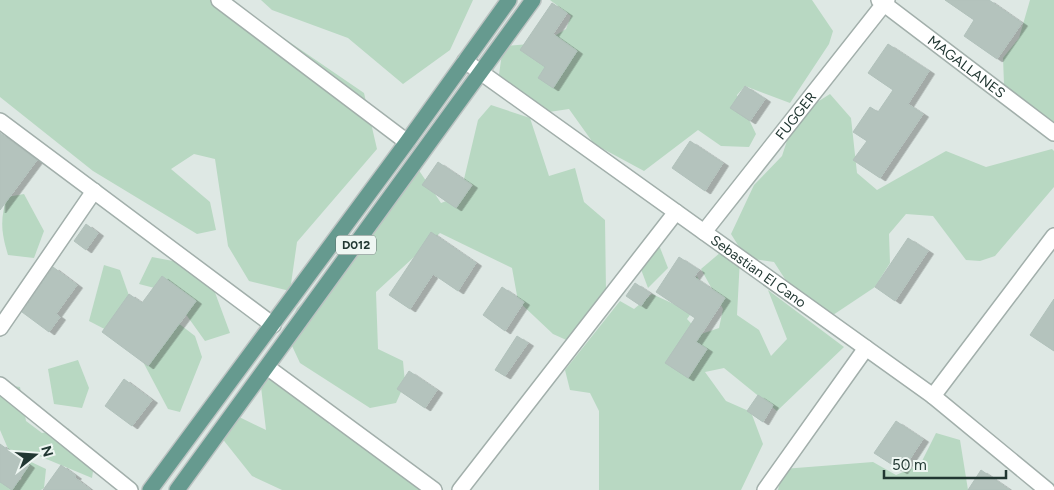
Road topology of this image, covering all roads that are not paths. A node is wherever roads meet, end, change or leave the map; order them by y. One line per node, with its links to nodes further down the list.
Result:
1 (219, 0): 9 (street)
2 (509, 0): 5 (main road, D012)
3 (533, 0): 6 (main road, D012)
4 (883, 1): 8 (street, MAGALLANES); 12 (street, FUGGER)
5 (465, 61): 6 (street, Sebastian El Cano); 9 (main road, D012)
6 (480, 72): 11 (street, Sebastian El Cano); 17 (main road, D012)
7 (0, 121): 10 (street)
8 (1054, 133)
9 (407, 142): 14 (main road, D012)
10 (94, 192): 14 (street); 15 (street)
11 (676, 212): 12 (street, Sebastian El Cano); 24 (street)
12 (704, 232): 16 (street, Sebastian El Cano)
13 (1054, 236): 19 (street)
14 (272, 325): 21 (main road, D012)
15 (0, 328)
16 (866, 348): 19 (street, Sebastian El Cano); 25 (street)
17 (267, 367): 22 (main road, D012); 23 (street)
18 (0, 385): 20 (street)
19 (934, 396): 26 (street, Sebastian El Cano)
20 (130, 490)
21 (150, 490)
22 (177, 490)
23 (434, 490)
24 (460, 490)
25 (765, 490)
26 (1047, 490)

